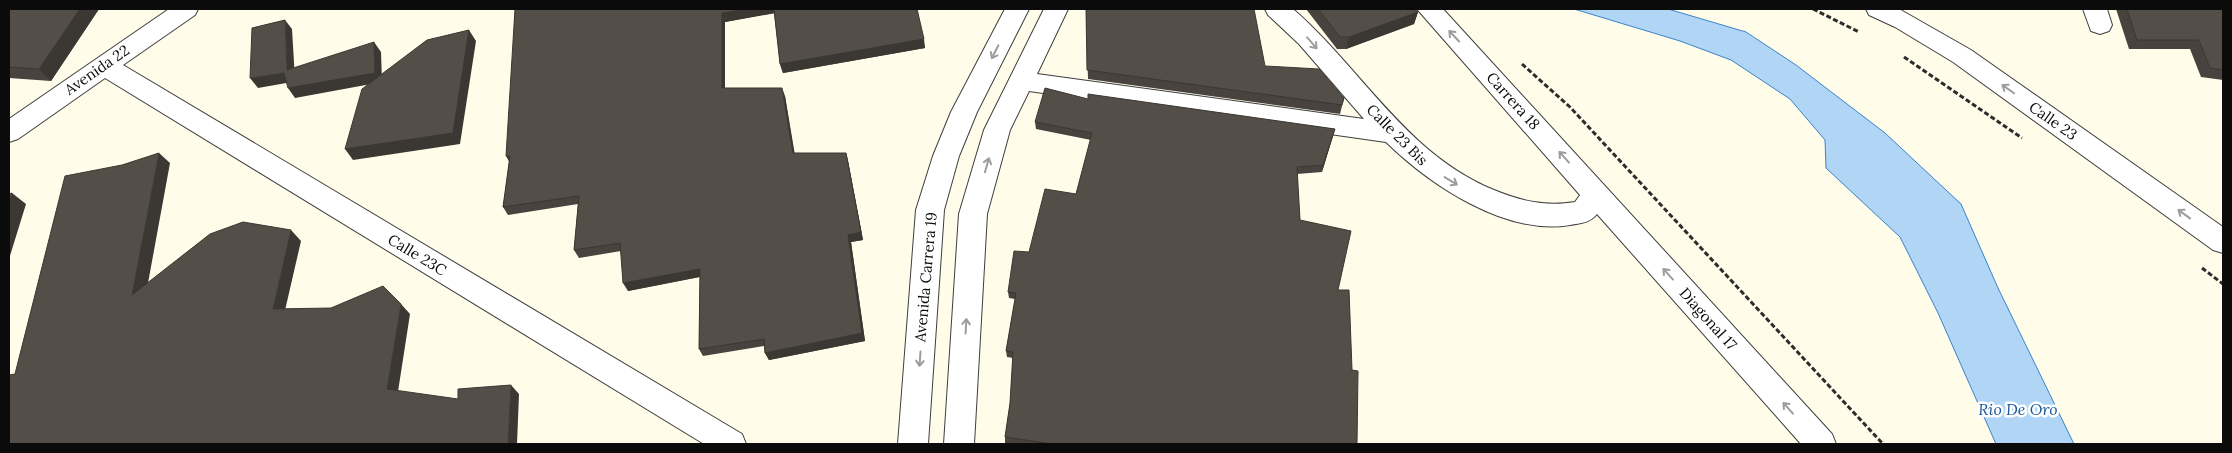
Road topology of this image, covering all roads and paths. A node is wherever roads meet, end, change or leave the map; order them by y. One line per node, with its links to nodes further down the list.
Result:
1 (186, 9): 11 (street, Avenida 22)
2 (1017, 9): 21 (street, Avenida Carrera 19, one-way to 21)
3 (1056, 9): 12 (street)
4 (1277, 9): 14 (street, Calle 23 Bis, one-way to 14)
5 (1429, 9): 16 (street, Carrera 18, one-way to 5)
6 (1813, 9): 8 (path)
7 (1878, 9): 17 (street, Calle 23, one-way to 7)
8 (1868, 36)
9 (1900, 55): 15 (path)
10 (1519, 61): 24 (path)
11 (103, 65): 13 (street, Avenida 22); 20 (street, Calle 23C)
12 (1023, 80): 14 (street); 22 (street, one-way to 12)
13 (9, 132)
14 (1391, 133): 16 (street, Calle 23 Bis, one-way to 16)
15 (2027, 142)
16 (1596, 193): 23 (street, Diagonal 17, one-way to 16)
17 (2223, 242)
18 (2200, 266): 19 (path)
19 (2223, 284)
20 (731, 444)
21 (913, 444)
22 (959, 444)
23 (1821, 444)
24 (1883, 444)

